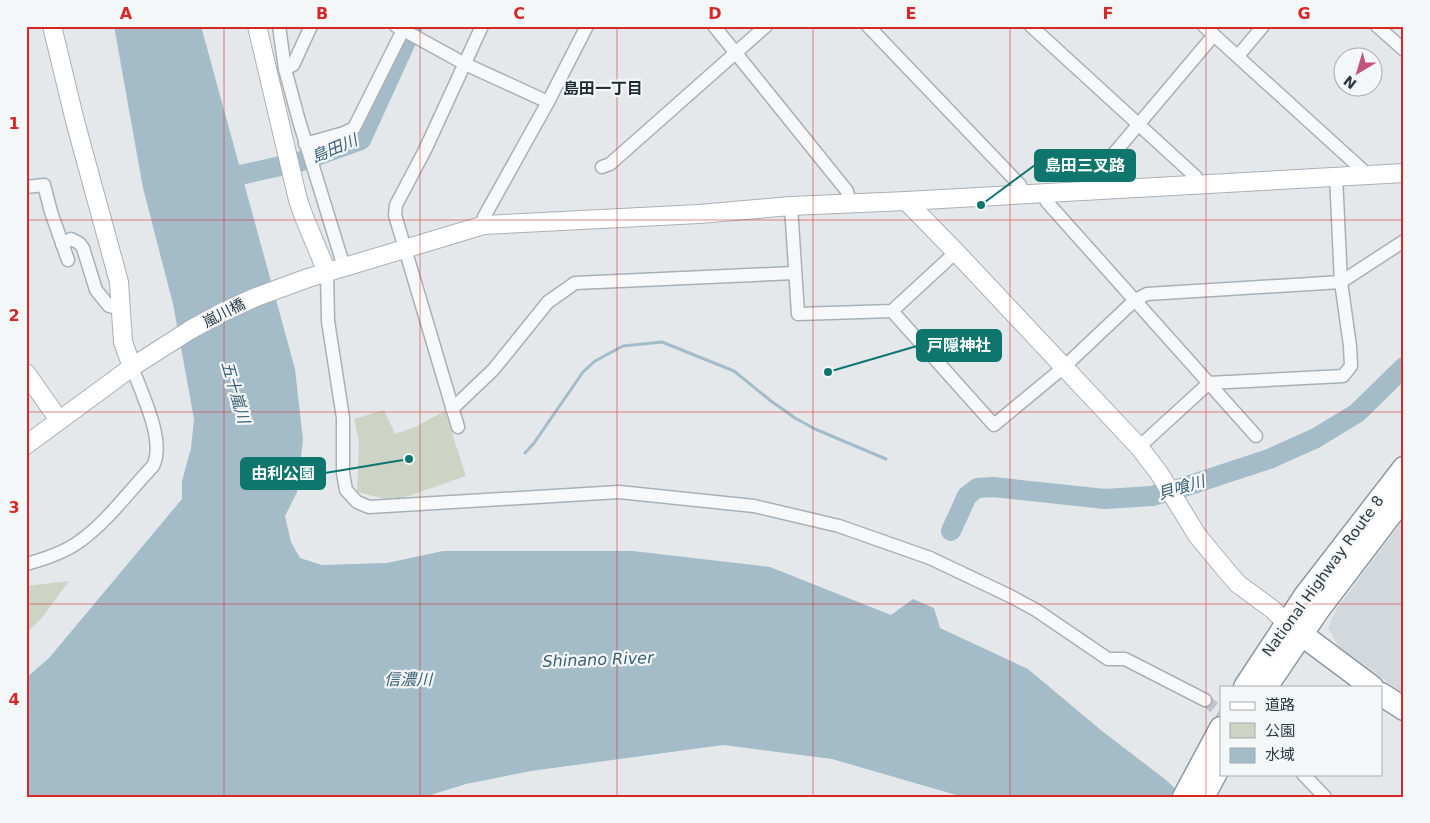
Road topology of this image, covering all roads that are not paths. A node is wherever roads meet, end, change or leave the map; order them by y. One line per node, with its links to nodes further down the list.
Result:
1 (52, 26): 45 (street)
2 (257, 26): 41 (street)
3 (279, 26): 19 (street)
4 (311, 26): 19 (street)
5 (482, 26): 18 (street)
6 (587, 26): 20 (street)
7 (714, 26): 16 (street)
8 (766, 26): 16 (street)
9 (868, 26): 31 (street)
10 (1031, 26): 21 (street)
11 (1263, 26): 17 (street)
12 (1376, 26): 15 (street)
13 (401, 28): 18 (street); 22 (street)
14 (1209, 31): 17 (street); 21 (street)
15 (1404, 50)
16 (736, 54): 23 (street); 33 (street)
17 (1238, 56): 25 (street)
18 (465, 64): 20 (street); 38 (street)
19 (285, 70): 22 (street)
20 (548, 102): 35 (street)
21 (1139, 124): 27 (street); 29 (street)
22 (306, 144): 41 (street)
23 (602, 167)
24 (1404, 173): 25 (street, 嵐川橋)
25 (1368, 175): 26 (street, 嵐川橋)
26 (1336, 176): 27 (street, 嵐川橋); 43 (street)
27 (1199, 184): 29 (street, 嵐川橋)
28 (26, 188): 37 (street)
29 (1086, 191): 30 (street, 嵐川橋)
30 (1043, 193): 31 (street, 嵐川橋); 44 (street)
31 (1023, 194): 32 (street, 嵐川橋)
32 (906, 201): 33 (street, 嵐川橋); 39 (street)
33 (850, 204): 34 (street, 嵐川橋)
34 (791, 206): 35 (street, 嵐川橋); 42 (street)
35 (484, 225): 38 (street, 嵐川橋)
36 (1404, 241): 43 (street)
37 (62, 244): 40 (street); 45 (street)
38 (406, 249): 41 (street, 嵐川橋); 51 (street)
39 (956, 252): 46 (street); 48 (street)
40 (68, 260)
41 (336, 270): 47 (street, 嵐川橋); 65 (street)
42 (794, 273): 46 (street); 51 (street)
43 (1341, 282): 44 (street); 50 (street)
44 (1135, 300): 48 (street); 50 (street)
45 (121, 309): 47 (street)
46 (892, 311): 48 (street)
47 (139, 362): 52 (street, 嵐川橋); 59 (street)
48 (1064, 367): 56 (street)
49 (26, 374): 52 (street)
50 (1209, 383): 54 (street); 56 (street)
51 (452, 409): 53 (street)
52 (59, 420): 55 (street, 嵐川橋)
53 (458, 427)
54 (1256, 436)
55 (26, 445)
56 (1139, 447): 60 (street)
57 (1404, 468): 60 (highway, National Highway Route 8)
58 (1404, 497): 60 (highway, National Highway Route 8)
59 (26, 564)
60 (1294, 629): 61 (highway, National Highway Route 8); 62 (highway, National Highway Route 8); 63 (highway)
61 (1246, 686)
62 (1266, 686)
63 (1371, 686)
64 (1382, 695): 66 (highway)
65 (1205, 700)
66 (1404, 709)
67 (1220, 733): 68 (highway)
68 (1215, 756): 70 (highway); 71 (highway)
69 (1309, 776): 72 (street)
70 (1184, 797)
71 (1203, 797)
72 (1325, 797)

